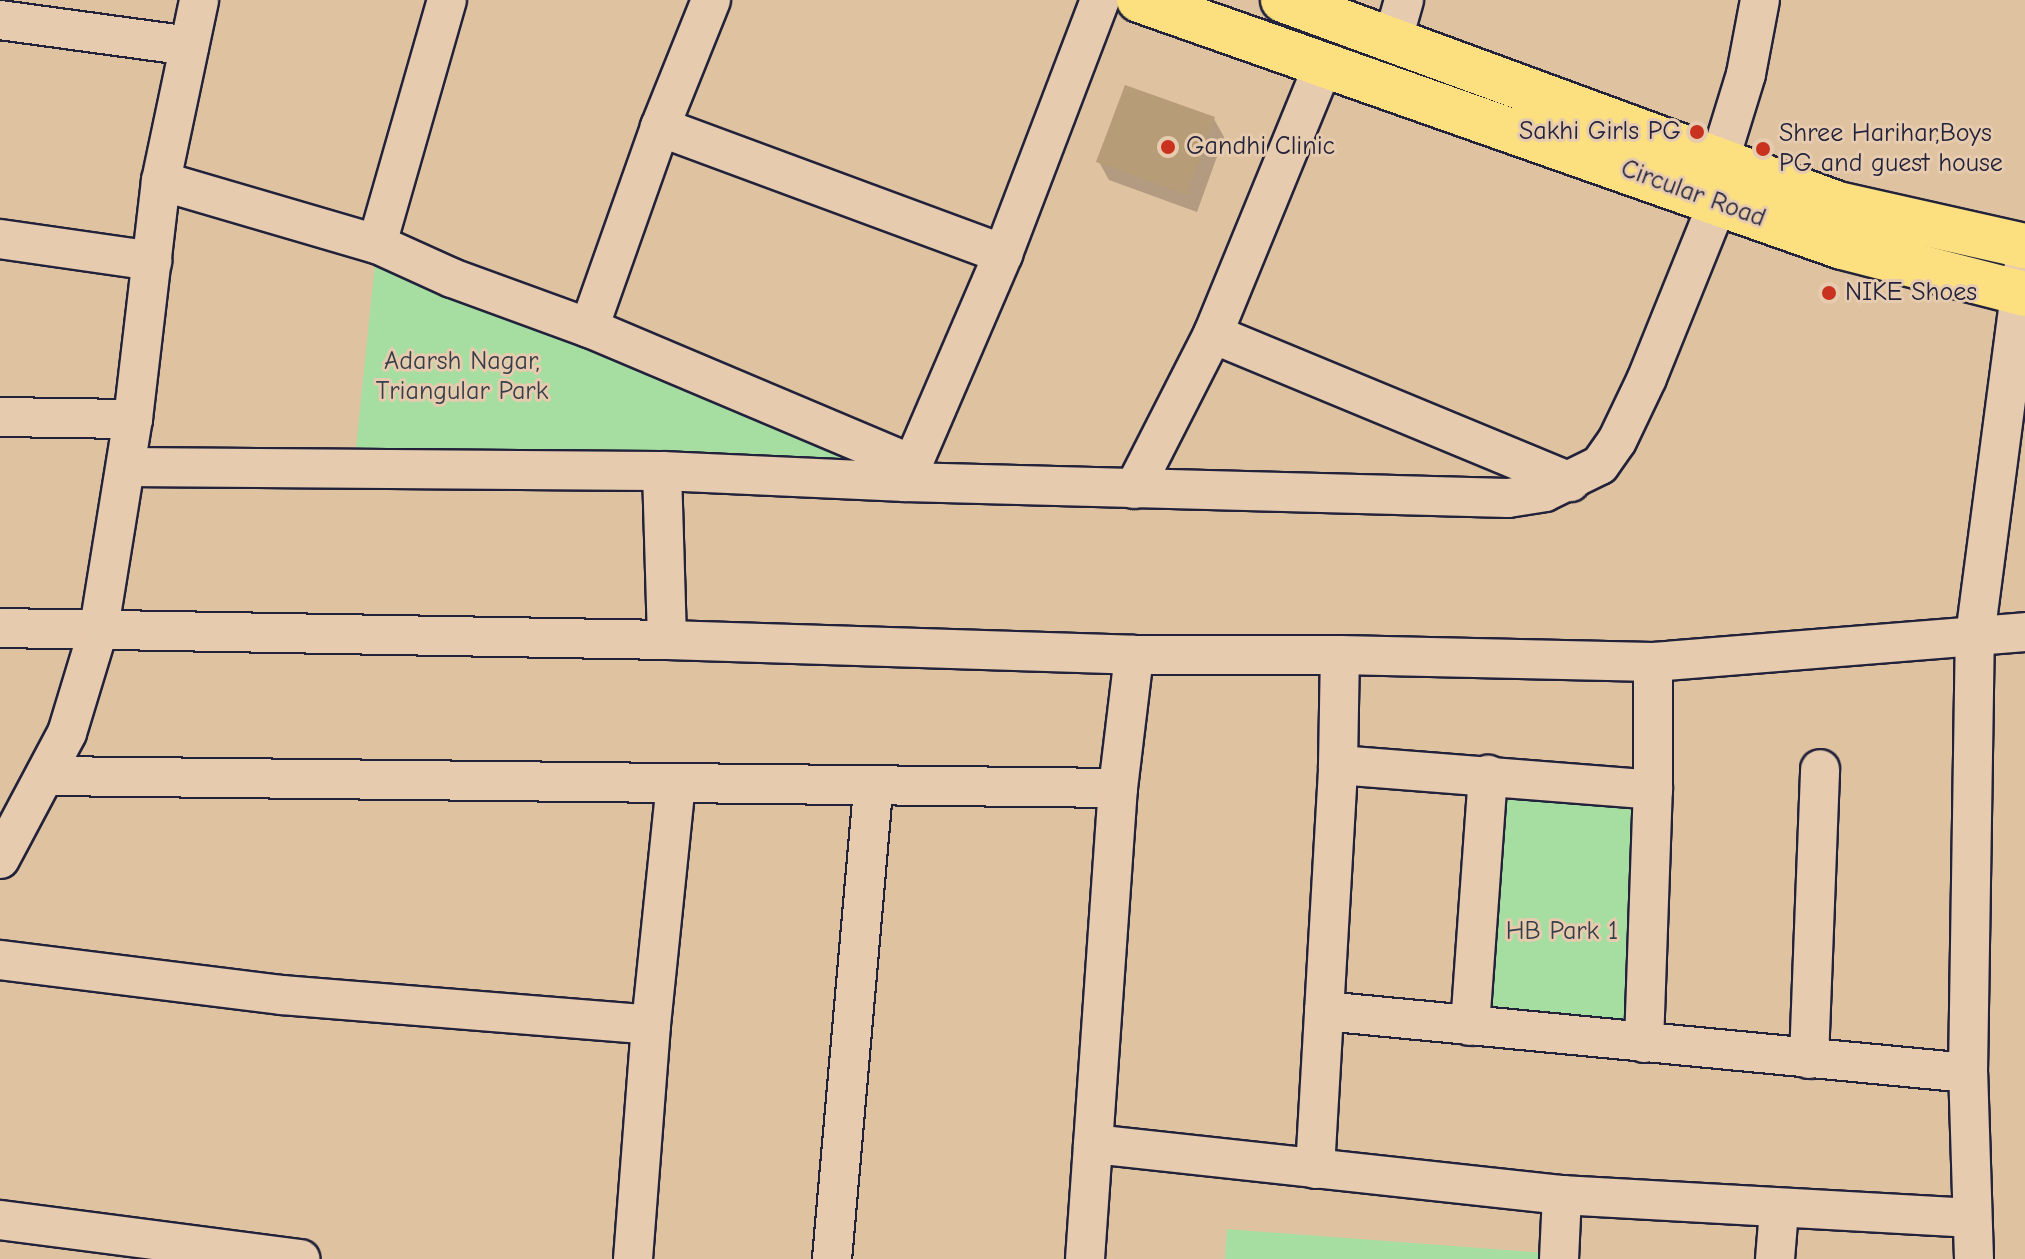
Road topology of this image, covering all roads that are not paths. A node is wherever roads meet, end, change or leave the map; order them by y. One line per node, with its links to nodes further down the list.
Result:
1 (199, 0): 10 (street)
2 (447, 0): 16 (street)
3 (711, 0): 12 (street)
4 (1100, 0): 18 (street)
5 (1139, 0): 11 (main road, Circular Road)
6 (1283, 0): 9 (main road)
7 (1760, 0): 14 (street)
8 (0, 20): 10 (street)
9 (1399, 20): 14 (main road)
10 (189, 46): 13 (street)
11 (1323, 66): 14 (main road, Circular Road); 22 (street)
12 (660, 127): 18 (street); 21 (street)
13 (161, 181): 16 (street); 19 (street)
14 (1718, 182): 17 (main road); 20 (main road, Circular Road); 28 (street)
15 (0, 239): 19 (street)
16 (377, 244): 21 (street)
17 (2025, 246)
18 (1003, 254): 27 (street)
19 (152, 261): 24 (street)
20 (2023, 281): 33 (street)
21 (589, 328): 27 (street)
22 (1213, 334): 28 (street); 29 (street)
23 (0, 417): 24 (street)
24 (133, 419): 25 (street)
25 (126, 467): 26 (street); 31 (street)
26 (662, 471): 27 (street); 34 (street)
27 (909, 473): 29 (street)
28 (1571, 482): 29 (street)
29 (1134, 489)
30 (0, 628): 31 (street)
31 (99, 628): 34 (street); 41 (street)
32 (2025, 632): 33 (street)
33 (1975, 636): 37 (street); 53 (street)
34 (667, 640): 35 (street)
35 (1134, 655): 36 (street); 44 (street)
36 (1340, 655): 37 (street); 38 (street)
37 (1653, 662): 45 (street)
38 (1338, 765): 40 (street); 48 (street)
39 (1820, 769): 52 (street)
40 (1488, 775): 45 (street); 50 (street)
41 (46, 776): 42 (street); 46 (street)
42 (676, 785): 43 (street); 49 (street)
43 (873, 786): 44 (street); 63 (street)
44 (1118, 788): 54 (street)
45 (1653, 790): 51 (street)
46 (0, 859)
47 (0, 960): 49 (street)
48 (1324, 1011): 50 (street); 55 (street)
49 (651, 1025): 62 (street)
50 (1470, 1026): 51 (street)
51 (1644, 1043): 52 (street)
52 (1809, 1059): 53 (street)
53 (1968, 1073): 58 (street)
54 (1093, 1144): 55 (street); 64 (street)
55 (1315, 1169): 56 (street)
56 (1562, 1195): 57 (street); 65 (street)
57 (1779, 1210): 58 (street); 66 (street)
58 (1971, 1218): 67 (street)
59 (0, 1220): 60 (street)
60 (142, 1249): 61 (street)
61 (300, 1259)
62 (633, 1259)
63 (832, 1259)
64 (1085, 1259)
65 (1559, 1259)
66 (1775, 1259)
67 (1974, 1259)

